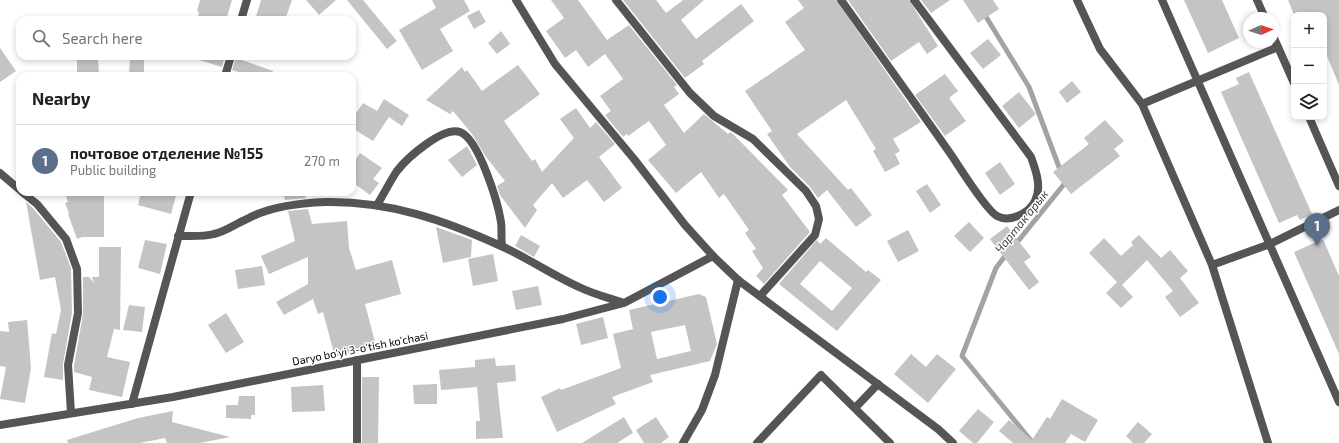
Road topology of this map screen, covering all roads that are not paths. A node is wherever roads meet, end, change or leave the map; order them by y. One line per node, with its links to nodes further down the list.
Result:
1 (247, 0): 10 (street)
2 (516, 0): 29 (street)
3 (616, 0): 32 (street)
4 (841, 0): 5 (street)
5 (914, 0)
6 (1076, 0): 17 (street)
7 (1162, 0): 16 (street)
8 (1257, 0): 9 (street)
9 (1262, 12)
10 (242, 16)
11 (1276, 48): 16 (street)
12 (1278, 48): 15 (street)
13 (229, 60): 14 (street)
14 (226, 72)
15 (1291, 77)
16 (1199, 81): 17 (street); 27 (street)
17 (1142, 104): 30 (street)
18 (1310, 120): 20 (street)
19 (0, 173): 21 (street)
20 (1339, 186)
21 (16, 187)
22 (27, 196): 39 (street)
23 (190, 196): 26 (street)
24 (377, 205): 26 (street); 28 (street); 28 (street)
25 (1339, 210): 27 (street)
26 (178, 236): 37 (street)
27 (1270, 244): 30 (street); 36 (street)
28 (502, 246): 33 (street)
29 (712, 256): 31 (street); 33 (street, Daryo bo'yi 3-o'tish ko'chasi)
30 (1212, 265): 46 (street)
31 (738, 280): 32 (street); 42 (street)
32 (760, 296): 35 (street)
33 (624, 303): 34 (street, Daryo bo'yi 3-o'tish ko'chasi)
34 (357, 360): 37 (street, Daryo bo'yi 3-o'tish ko'chasi); 41 (street)
35 (878, 384): 38 (street); 45 (street)
36 (1339, 402)
37 (132, 404): 39 (street, Daryo bo'yi 3-o'tish ko'chasi)
38 (855, 408): 43 (street); 44 (street)
39 (71, 413): 40 (street, Daryo bo'yi 3-o'tish ko'chasi)
40 (0, 425)
41 (357, 443)
42 (683, 443)
43 (757, 443)
44 (890, 443)
45 (952, 443)
46 (1268, 443)

